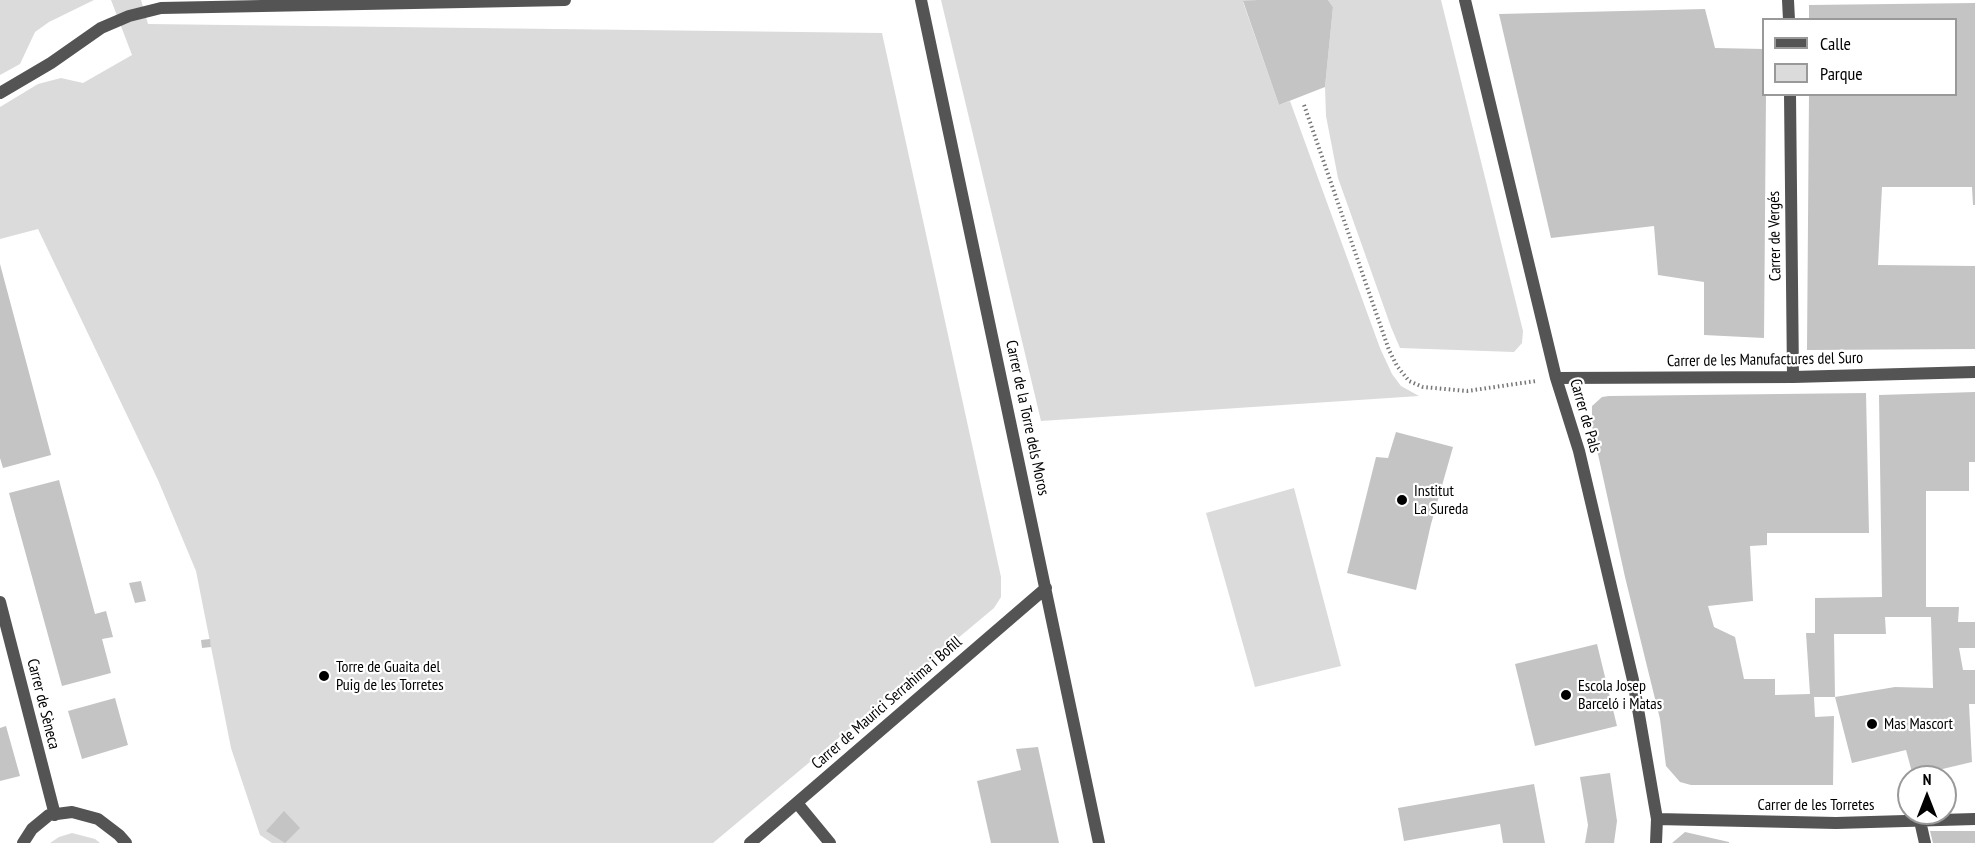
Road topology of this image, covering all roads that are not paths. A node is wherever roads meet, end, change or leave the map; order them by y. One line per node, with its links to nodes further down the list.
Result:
1 (565, 0): 6 (street)
2 (921, 0): 11 (street, Carrer de la Torre dels Moros)
3 (1466, 0): 10 (street, Carrer de Pals)
4 (1788, 0): 5 (street)
5 (1789, 18)
6 (0, 93)
7 (1790, 96): 9 (street, Carrer de Vergés)
8 (1975, 372): 9 (street, Carrer de les Manufactures del Suro)
9 (1793, 377): 10 (street, Carrer de les Manufactures del Suro)
10 (1556, 378): 15 (street, Carrer de Pals)
11 (1046, 588): 13 (street, Carrer de Maurici Serrahima i Bofill); 24 (street, Carrer de la Torre dels Moros)
12 (0, 602): 14 (street, Carrer de Sèneca)
13 (797, 802): 22 (street, Carrer de Maurici Serrahima i Bofill); 23 (street)
14 (55, 815): 20 (street); 21 (street)
15 (1657, 819): 18 (street, Carrer de les Torretes); 25 (street, Carrer de Pals)
16 (1957, 819): 17 (street, Carrer de les Torretes)
17 (1975, 819)
18 (1897, 821)
19 (1921, 825): 26 (street)
20 (23, 843)
21 (126, 843)
22 (750, 843)
23 (830, 843)
24 (1100, 843)
25 (1656, 843)
26 (1925, 843)

